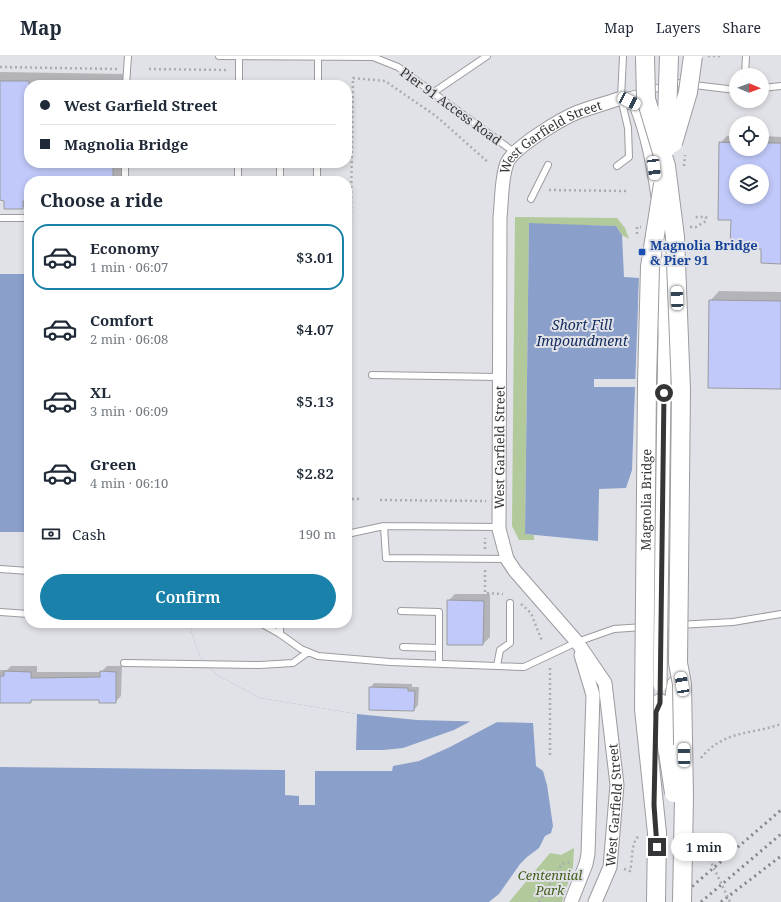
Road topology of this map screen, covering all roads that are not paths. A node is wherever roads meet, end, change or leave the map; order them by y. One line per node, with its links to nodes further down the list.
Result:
1 (128, 56): 13 (lane)
2 (219, 56): 3 (lane, Pier 91 Access Road)
3 (239, 56): 11 (lane, Pier 91 Access Road); 14 (lane)
4 (352, 56): 11 (lane, Pier 91 Access Road); 19 (lane, Pier 91 Access Road)
5 (487, 56): 19 (lane)
6 (623, 56): 20 (lane)
7 (645, 56): 24 (main road, bridge)
8 (669, 56): 24 (main road, Magnolia Bridge, bridge)
9 (694, 56): 24 (main road, bridge)
10 (746, 56): 12 (lane)
11 (318, 57): 15 (lane)
12 (745, 68)
13 (126, 80)
14 (239, 80)
15 (318, 80)
16 (781, 86): 17 (lane)
17 (769, 87)
18 (729, 89): 20 (lane)
19 (434, 92): 21 (lane, Pier 91 Access Road)
20 (622, 98): 21 (street, West Garfield Street); 23 (lane); 52 (street, West Garfield Street, bridge)
21 (514, 152): 29 (street, West Garfield Street)
22 (548, 165): 25 (lane)
23 (617, 166)
24 (666, 166): 49 (main road, Magnolia Bridge, bridge); 54 (main road, Magnolia Bridge, bridge)
25 (531, 198)
26 (0, 218): 27 (lane)
27 (24, 218)
28 (372, 375): 29 (lane)
29 (499, 377): 31 (street, West Garfield Street)
30 (384, 526): 31 (lane); 32 (lane); 33 (lane)
31 (499, 527): 33 (street, West Garfield Street)
32 (352, 533)
33 (507, 559): 44 (street, West Garfield Street)
34 (0, 569): 35 (lane)
35 (24, 571)
36 (510, 603): 51 (lane)
37 (400, 611): 46 (lane)
38 (0, 612): 39 (lane)
39 (24, 614)
40 (781, 614): 44 (lane)
41 (269, 628): 43 (lane)
42 (280, 628): 43 (lane)
43 (280, 634): 47 (lane)
44 (577, 642): 51 (lane); 57 (street, West Garfield Street); 58 (street, West Garfield Street)
45 (403, 647): 46 (lane)
46 (439, 648): 50 (lane)
47 (308, 652): 48 (lane); 50 (lane)
48 (124, 663)
49 (678, 663): 53 (main road, Magnolia Bridge, bridge); 56 (main road, Magnolia Bridge, bridge)
50 (439, 664): 51 (lane)
51 (497, 666)
52 (660, 703): 53 (main road); 54 (main road, bridge)
53 (668, 752): 55 (main road, Magnolia Bridge, bridge); 56 (main road, bridge)
54 (654, 805): 55 (main road, Magnolia Bridge, bridge)
55 (657, 833): 60 (main road, Magnolia Bridge)
56 (683, 854): 61 (main road, Magnolia Bridge, bridge)
57 (578, 884): 58 (street); 59 (street, West Garfield Street)
58 (597, 897)
59 (571, 902)
60 (656, 902)
61 (682, 902)

